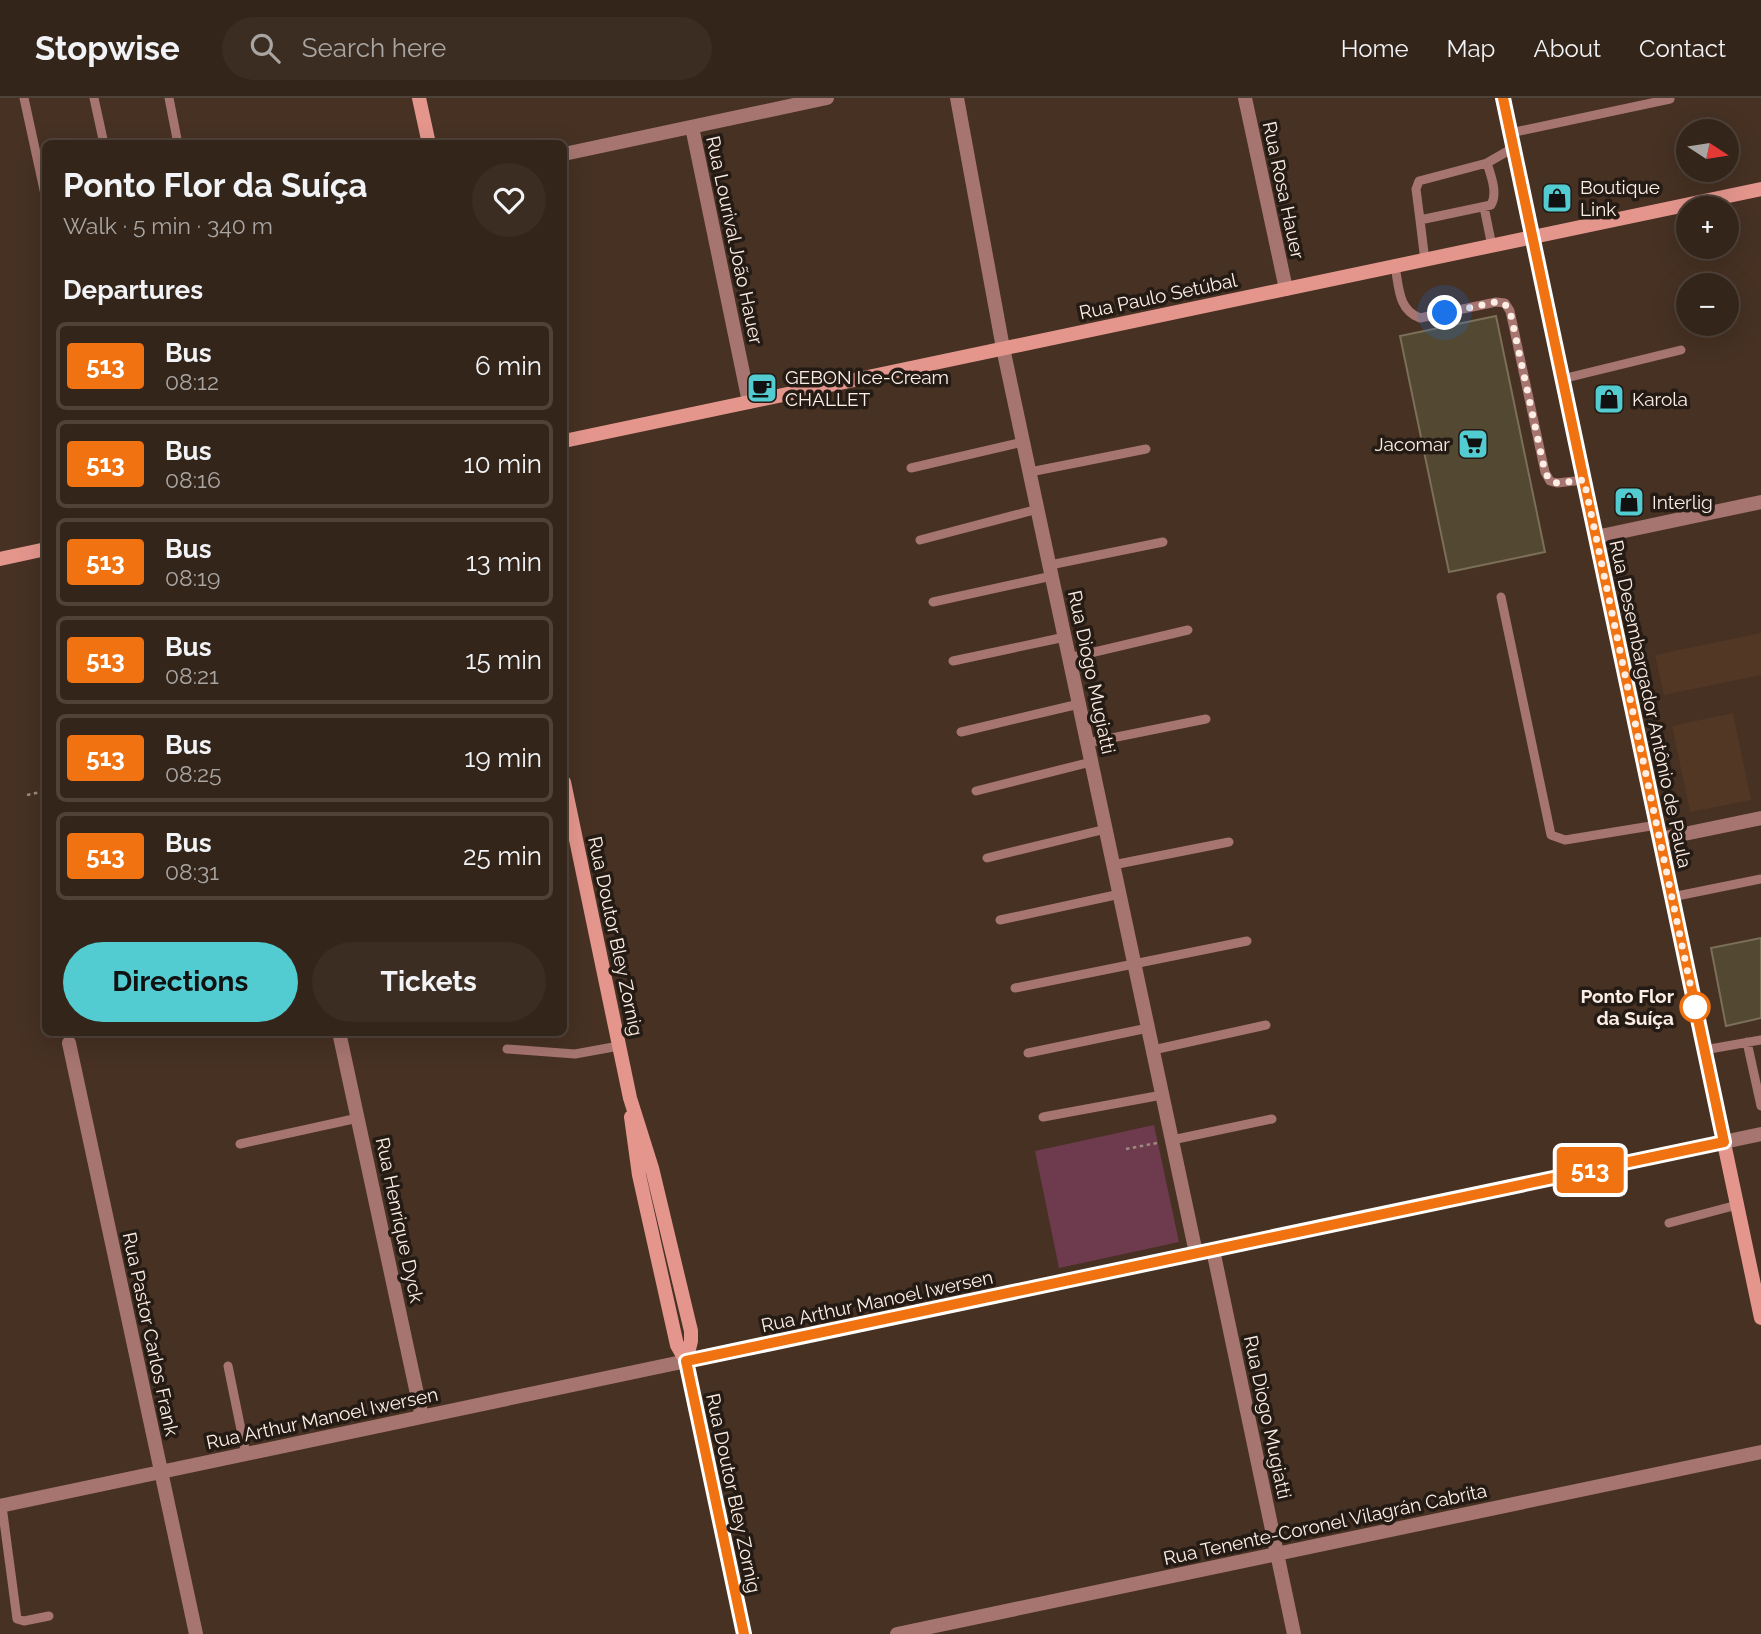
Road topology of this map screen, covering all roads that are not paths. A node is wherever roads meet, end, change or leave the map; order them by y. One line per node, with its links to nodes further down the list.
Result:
1 (24, 98): 17 (lane)
2 (94, 98): 11 (lane)
3 (169, 98): 12 (lane)
4 (419, 98): 13 (main road)
5 (827, 98): 10 (street)
6 (957, 98): 26 (street, Rua Diogo Mugiatti)
7 (1245, 98): 25 (street, Rua Rosa Hauer)
8 (1503, 98): 14 (main road, Rua Desembargador Antônio de Paula)
9 (1670, 99): 14 (lane)
10 (692, 127): 15 (street); 29 (street, Rua Lourival João Hauer)
11 (103, 140)
12 (177, 140)
13 (428, 140)
14 (1512, 141): 16 (lane); 21 (main road, Rua Desembargador Antônio de Paula)
15 (567, 153)
16 (1487, 163): 19 (lane); 20 (lane)
17 (42, 181)
18 (1761, 190): 21 (main road, Rua Paulo Setúbal)
19 (1484, 207): 20 (lane); 22 (lane)
20 (1420, 220): 23 (lane)
21 (1532, 237): 22 (main road, Rua Paulo Setúbal); 28 (main road, Rua Desembargador Antônio de Paula)
22 (1492, 246): 23 (main road, Rua Paulo Setúbal)
23 (1425, 261): 24 (main road, Rua Paulo Setúbal)
24 (1395, 266): 25 (main road, Rua Paulo Setúbal); 35 (lane)
25 (1286, 289): 26 (main road, Rua Paulo Setúbal)
26 (1003, 348): 29 (main road, Rua Paulo Setúbal); 31 (street, Rua Diogo Mugiatti)
27 (1681, 350): 28 (lane)
28 (1562, 379): 35 (main road, Rua Desembargador Antônio de Paula)
29 (749, 402): 30 (main road, Rua Paulo Setúbal)
30 (567, 440)
31 (1023, 442): 33 (lane); 34 (street, Rua Diogo Mugiatti)
32 (1146, 449): 34 (lane)
33 (911, 468)
34 (1030, 472): 37 (street, Rua Diogo Mugiatti)
35 (1584, 480): 38 (main road, Rua Desembargador Antônio de Paula)
36 (1761, 502): 38 (street)
37 (1038, 509): 39 (lane); 43 (street, Rua Diogo Mugiatti)
38 (1596, 537): 59 (main road, Rua Desembargador Antônio de Paula)
39 (920, 540)
40 (1163, 542): 43 (lane)
41 (42, 550): 42 (main road)
42 (0, 559)
43 (1051, 570): 45 (lane); 47 (street, Rua Diogo Mugiatti)
44 (1502, 597): 59 (lane)
45 (933, 602)
46 (1188, 630): 48 (lane)
47 (1065, 637): 48 (street, Rua Diogo Mugiatti); 49 (lane)
48 (1069, 658): 50 (street, Rua Diogo Mugiatti)
49 (953, 661)
50 (1079, 704): 52 (lane); 53 (street, Rua Diogo Mugiatti)
51 (1206, 719): 53 (lane)
52 (961, 732)
53 (1087, 743): 54 (street, Rua Diogo Mugiatti)
54 (1091, 762): 55 (lane); 58 (street, Rua Diogo Mugiatti)
55 (976, 791)
56 (567, 796): 76 (main road, Rua Doutor Bley Zornig)
57 (1761, 818): 59 (street)
58 (1106, 829): 61 (lane); 62 (street, Rua Diogo Mugiatti)
59 (1658, 832): 65 (main road, Rua Desembargador Antônio de Paula)
60 (1229, 842): 62 (lane)
61 (987, 858)
62 (1113, 865): 64 (street, Rua Diogo Mugiatti)
63 (1761, 879): 65 (lane)
64 (1120, 894): 66 (lane); 68 (street, Rua Diogo Mugiatti)
65 (1672, 897): 79 (main road, Rua Desembargador Antônio de Paula)
66 (1000, 920)
67 (1247, 941): 68 (lane)
68 (1134, 965): 69 (lane); 71 (street, Rua Diogo Mugiatti)
69 (1015, 988)
70 (1265, 1025): 78 (lane)
71 (1148, 1028): 78 (street, Rua Diogo Mugiatti); 80 (lane)
72 (340, 1036): 84 (street, Rua Henrique Dyck)
73 (1761, 1040): 74 (lane)
74 (1747, 1042): 79 (lane); 82 (lane)
75 (69, 1043): 100 (street, Rua Pastor Carlos Frank)
76 (619, 1046): 77 (lane); 95 (main road, Rua Doutor Bley Zornig)
77 (507, 1049)
78 (1153, 1050): 81 (street, Rua Diogo Mugiatti)
79 (1704, 1050): 88 (main road, Rua Desembargador Antônio de Paula)
80 (1028, 1054)
81 (1162, 1095): 83 (lane); 87 (street, Rua Diogo Mugiatti)
82 (1761, 1106)
83 (1042, 1117)
84 (358, 1118): 89 (lane); 97 (street, Rua Henrique Dyck)
85 (1272, 1119): 87 (lane)
86 (1761, 1134): 88 (street, Rua Arthur Manoel Iwersen)
87 (1172, 1140): 93 (street, Rua Diogo Mugiatti)
88 (1724, 1142): 90 (main road, Rua Desembargador Antônio de Paula); 92 (street, Rua Arthur Manoel Iwersen)
89 (240, 1144)
90 (1737, 1205): 91 (lane); 94 (main road, Rua Desembargador Antônio de Paula)
91 (1669, 1223)
92 (1213, 1250): 93 (street, Rua Arthur Manoel Iwersen); 102 (street, Rua Diogo Mugiatti)
93 (1196, 1253): 95 (street, Rua Arthur Manoel Iwersen)
94 (1761, 1318)
95 (686, 1361): 97 (street, Rua Arthur Manoel Iwersen); 105 (main road, Rua Doutor Bley Zornig)
96 (228, 1366): 99 (lane)
97 (422, 1417): 99 (street, Rua Arthur Manoel Iwersen)
98 (1761, 1452): 102 (street, Rua Tenente-Coronel Vilagrán Cabrita)
99 (246, 1454): 100 (street, Rua Arthur Manoel Iwersen)
100 (161, 1472): 101 (street, Rua Arthur Manoel Iwersen); 104 (street, Rua Pastor Carlos Frank)
101 (1, 1506): 103 (lane)
102 (1277, 1554): 106 (street, Rua Tenente-Coronel Vilagrán Cabrita); 107 (street, Rua Diogo Mugiatti)
103 (49, 1616)
104 (196, 1634)
105 (744, 1634)
106 (897, 1634)
107 (1294, 1634)

